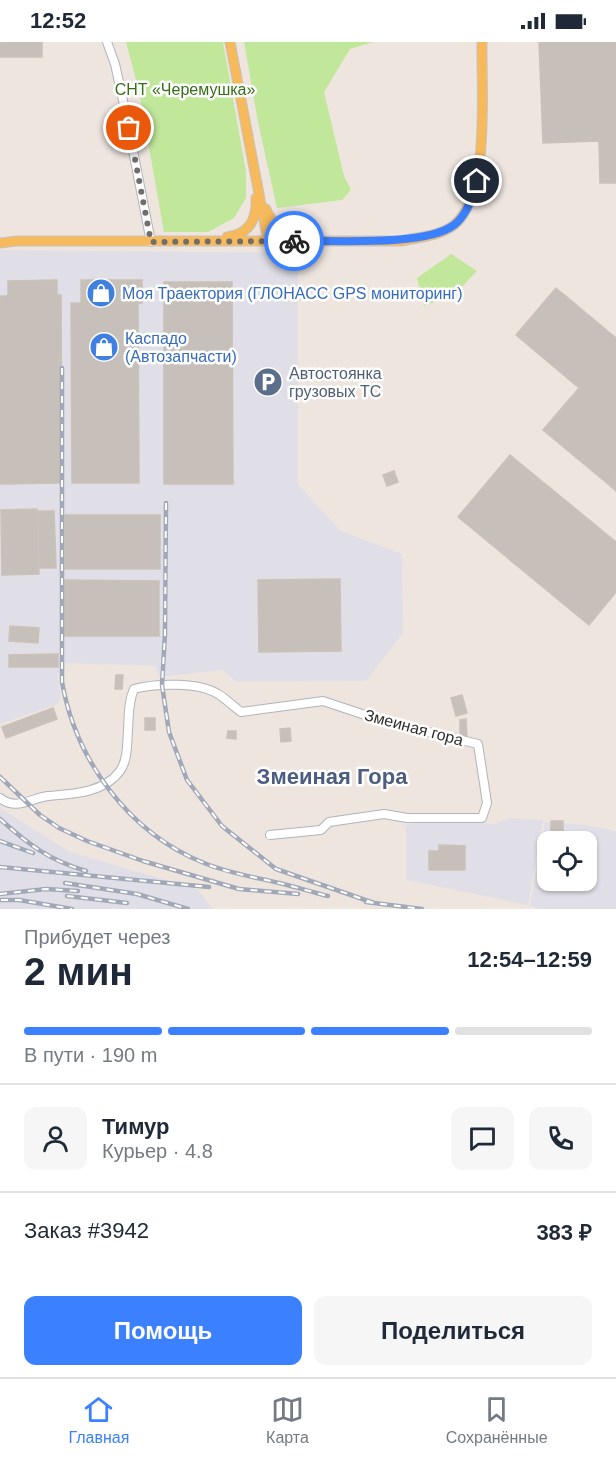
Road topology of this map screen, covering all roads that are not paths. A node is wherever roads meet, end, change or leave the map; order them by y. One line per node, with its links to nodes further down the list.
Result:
1 (107, 42): 8 (street)
2 (230, 42): 4 (main road)
3 (482, 42): 6 (main road)
4 (253, 160): 5 (main road); 9 (main road)
5 (258, 188): 6 (main road); 7 (main road)
6 (336, 240): 7 (main road)
7 (268, 241): 9 (main road)
8 (151, 242): 9 (main road); 10 (main road)
9 (193, 242)
10 (0, 243)
11 (0, 798): 12 (street, Змеиная гора)
12 (270, 835)

